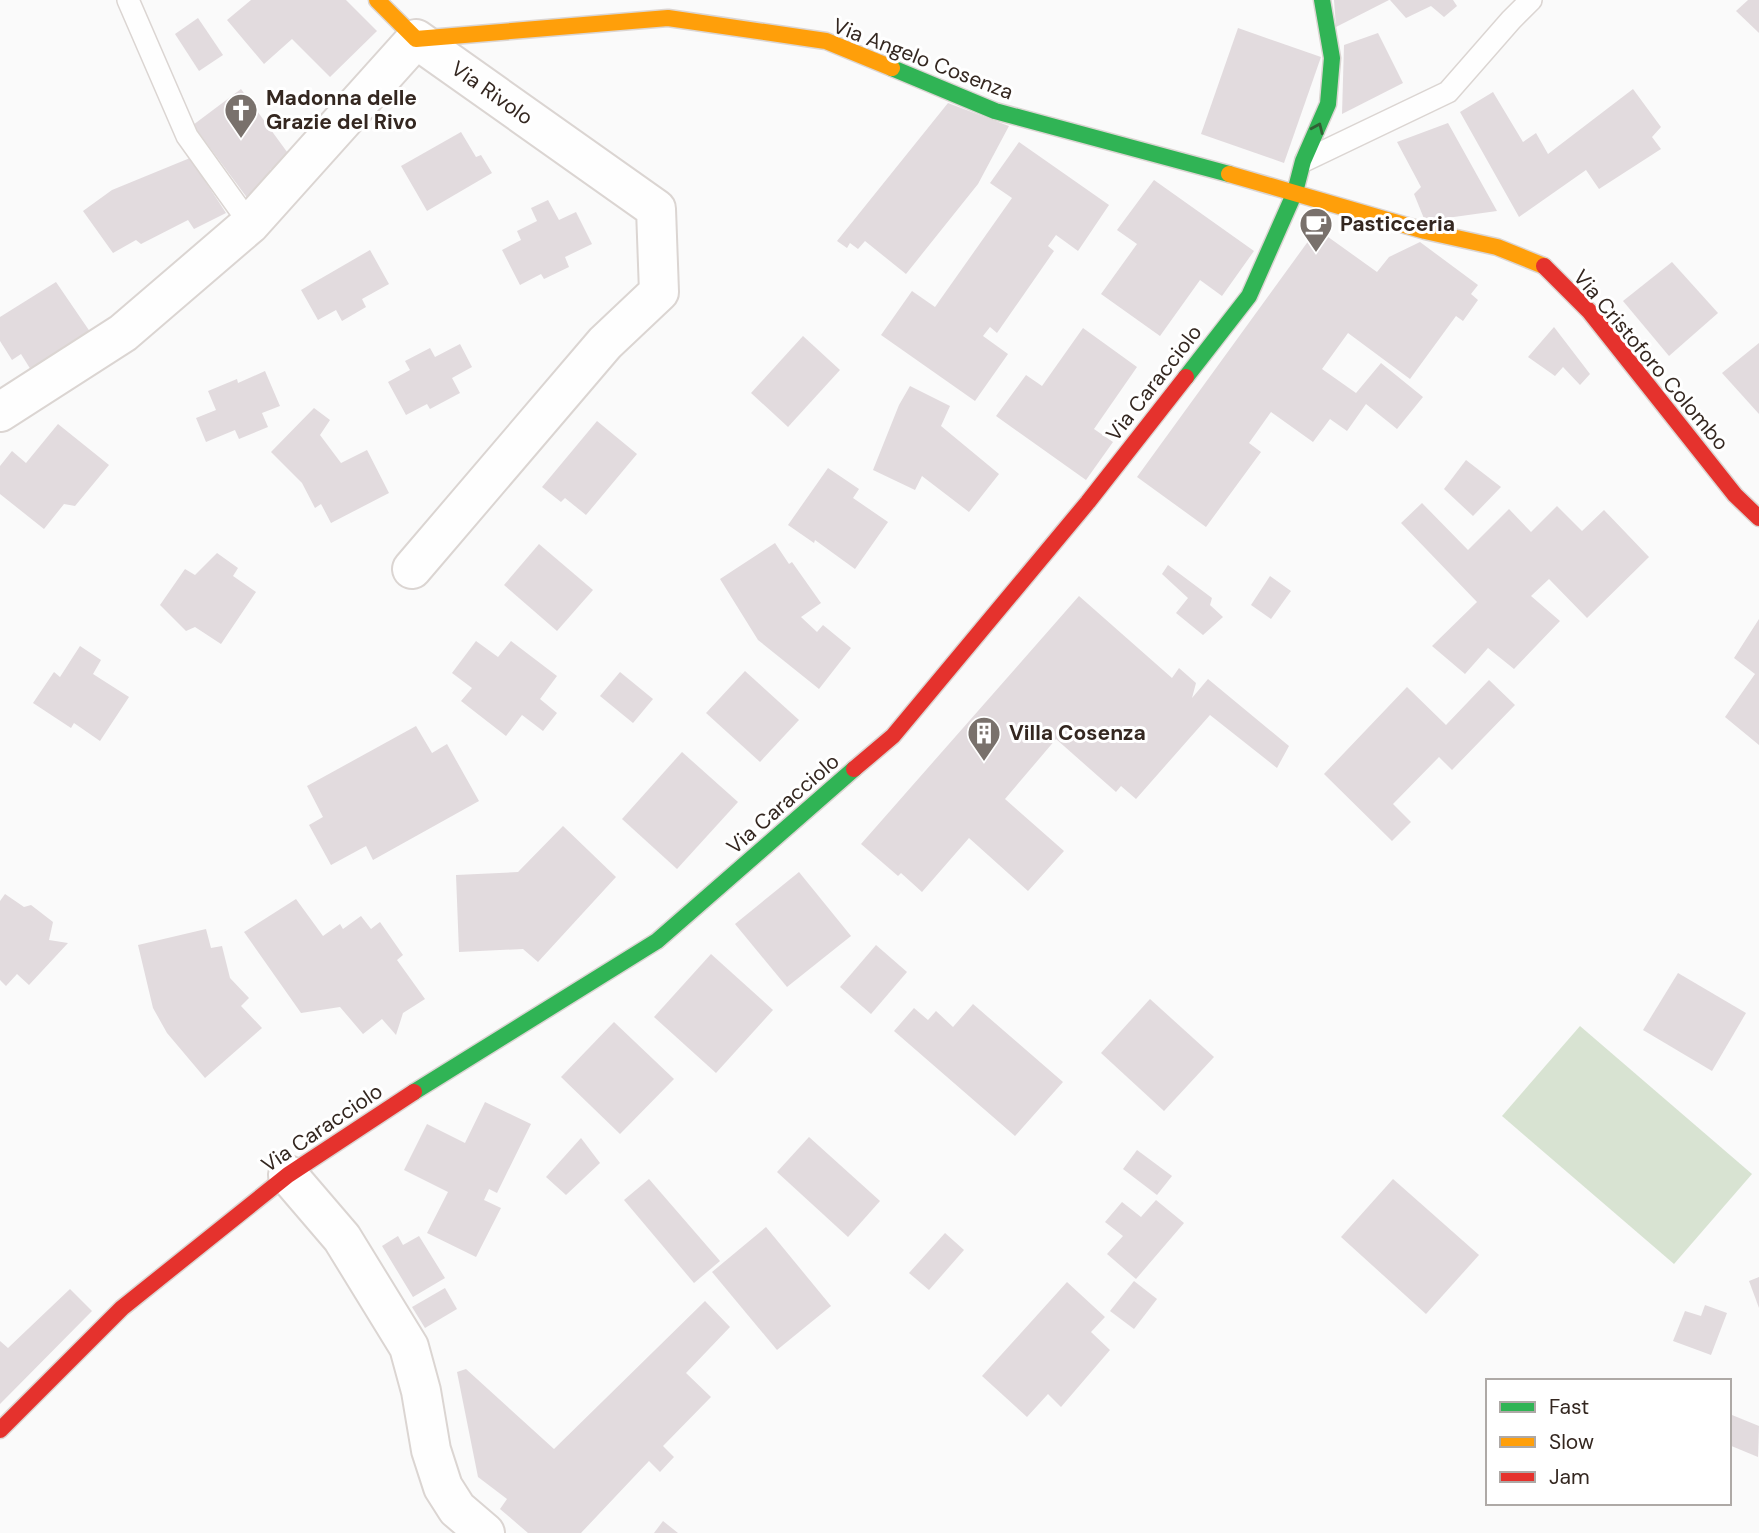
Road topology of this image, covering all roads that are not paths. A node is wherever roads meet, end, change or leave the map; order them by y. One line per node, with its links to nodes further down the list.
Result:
1 (128, 0): 8 (lane)
2 (377, 0): 5 (street)
3 (1322, 0): 6 (street, Via Caracciolo, one-way to 3)
4 (1531, 0): 6 (lane)
5 (416, 39): 7 (street, Via Angelo Cosenza); 8 (street); 11 (street, Via Rivolo)
6 (1303, 161): 7 (street, Via Caracciolo)
7 (1295, 192): 10 (street, Via Cristoforo Colombo); 12 (street, Via Caracciolo)
8 (250, 224): 9 (street)
9 (0, 412)
10 (1759, 518)
11 (412, 569)
12 (288, 1175): 13 (street, Via Caracciolo); 14 (street)
13 (0, 1430)
14 (485, 1533)

